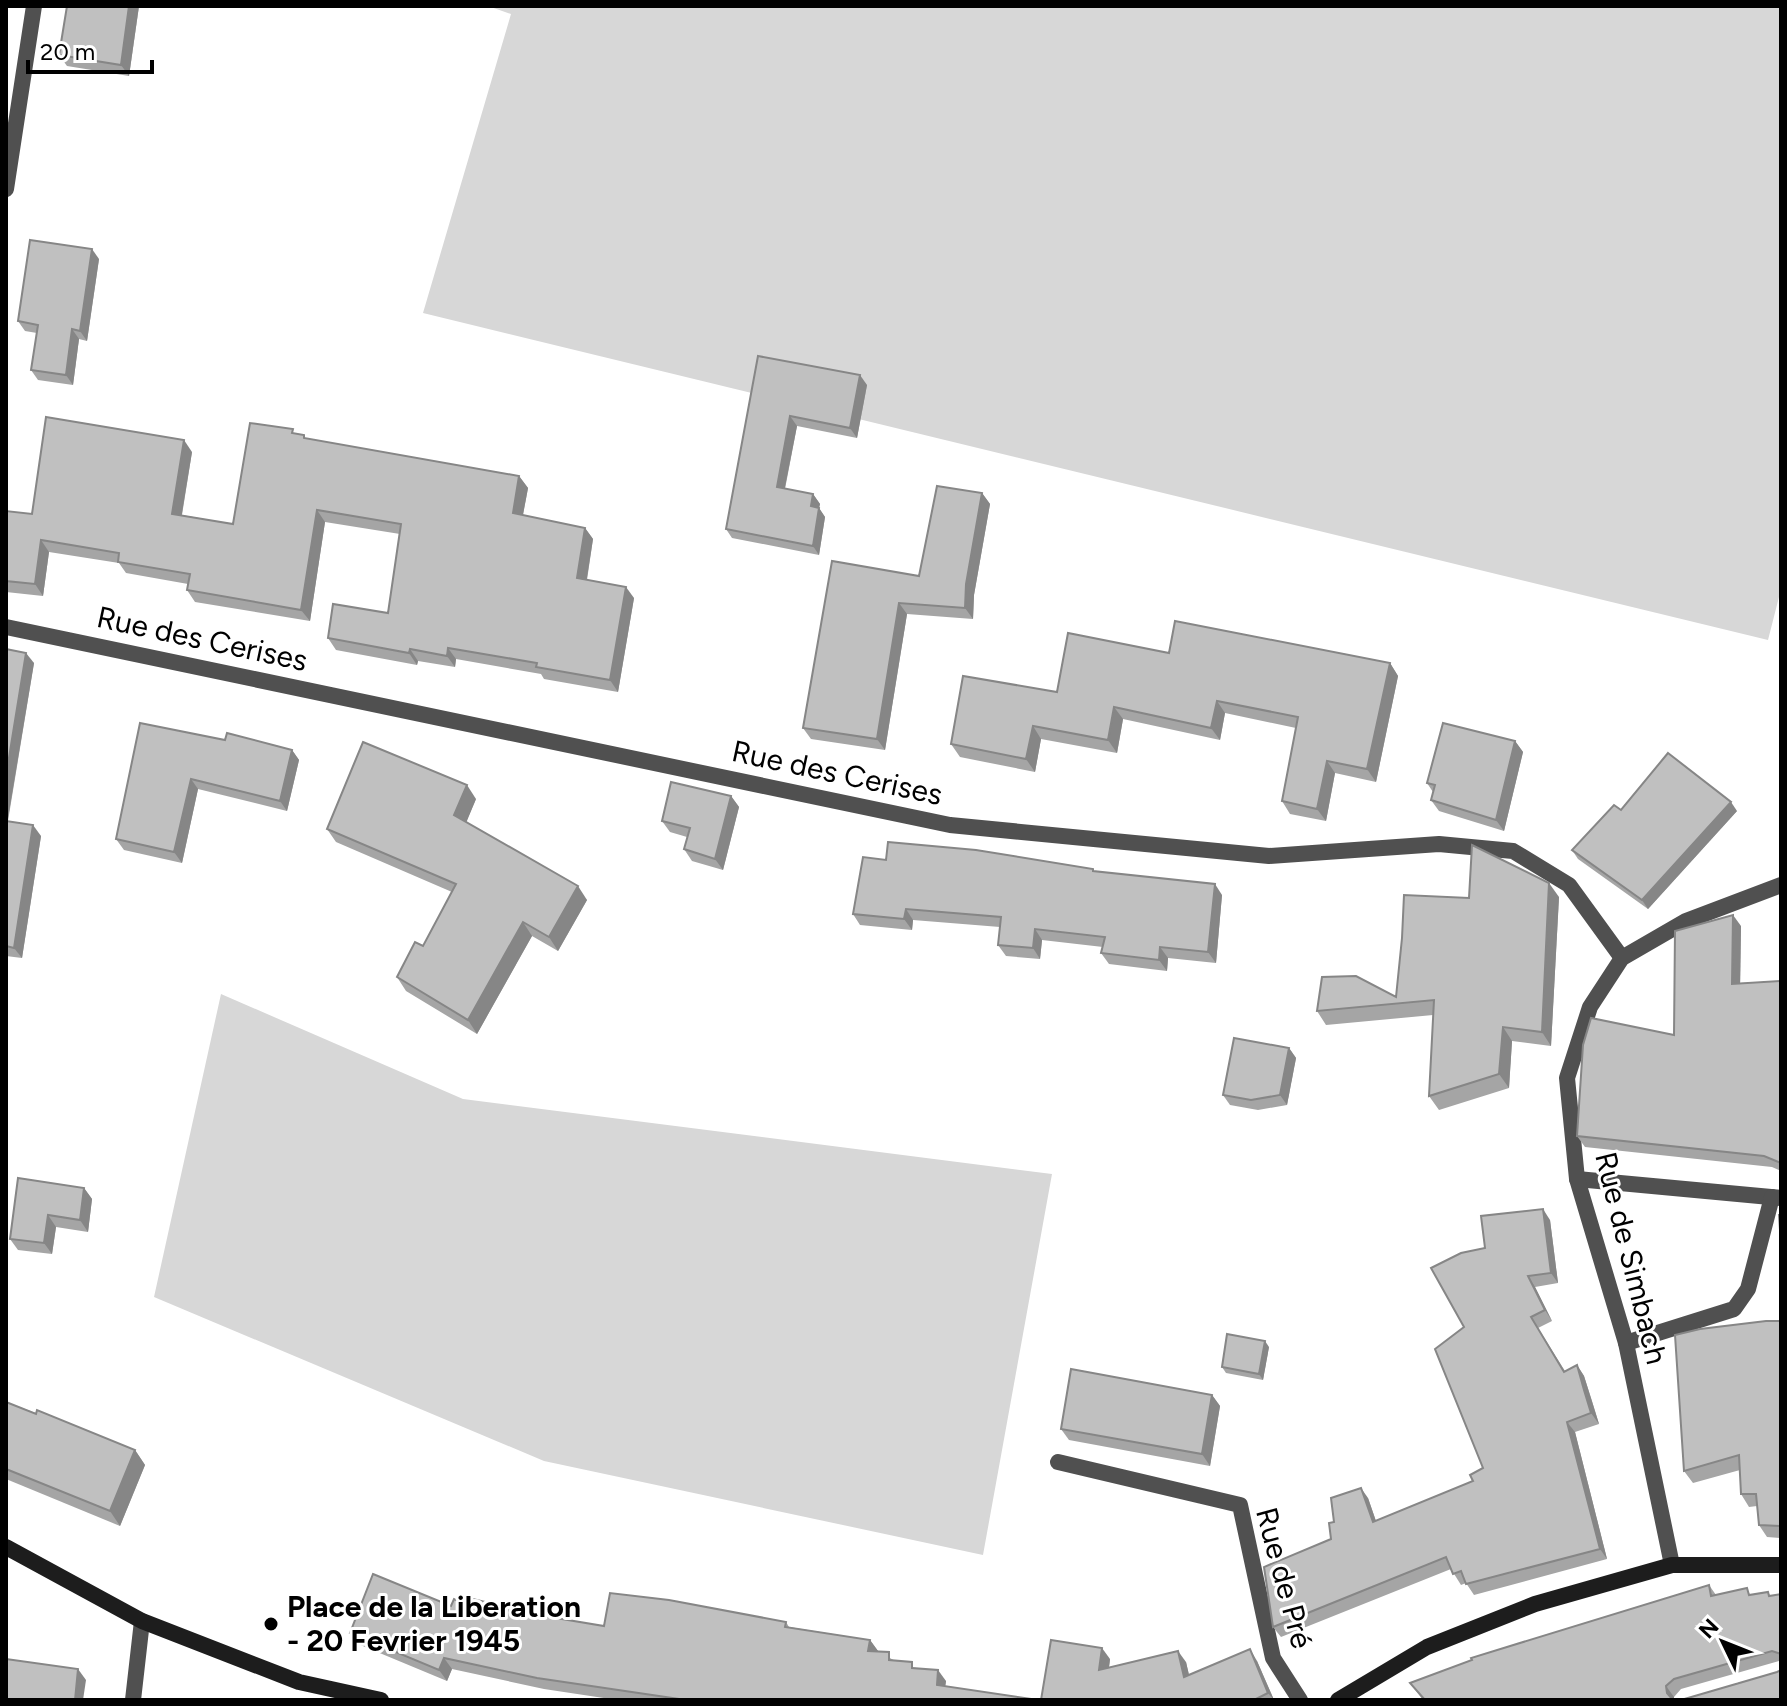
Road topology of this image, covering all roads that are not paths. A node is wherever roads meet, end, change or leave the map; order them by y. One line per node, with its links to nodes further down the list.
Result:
1 (34, 6): 2 (street)
2 (6, 189)
3 (6, 627): 5 (street, Rue des Cerises)
4 (1781, 885): 5 (street, Rue de Simbach)
5 (1622, 958): 6 (street, Rue de Simbach)
6 (1577, 1179): 7 (street); 8 (street, Rue de Simbach)
7 (1776, 1197): 8 (street)
8 (1626, 1343): 11 (street, Rue de Simbach)
9 (1058, 1462): 16 (street, Rue de Pré)
10 (6, 1547): 13 (main road)
11 (1672, 1565): 12 (main road); 17 (main road)
12 (1781, 1565)
13 (142, 1621): 14 (street); 15 (main road)
14 (133, 1700)
15 (381, 1700)
16 (1300, 1700)
17 (1338, 1700)

